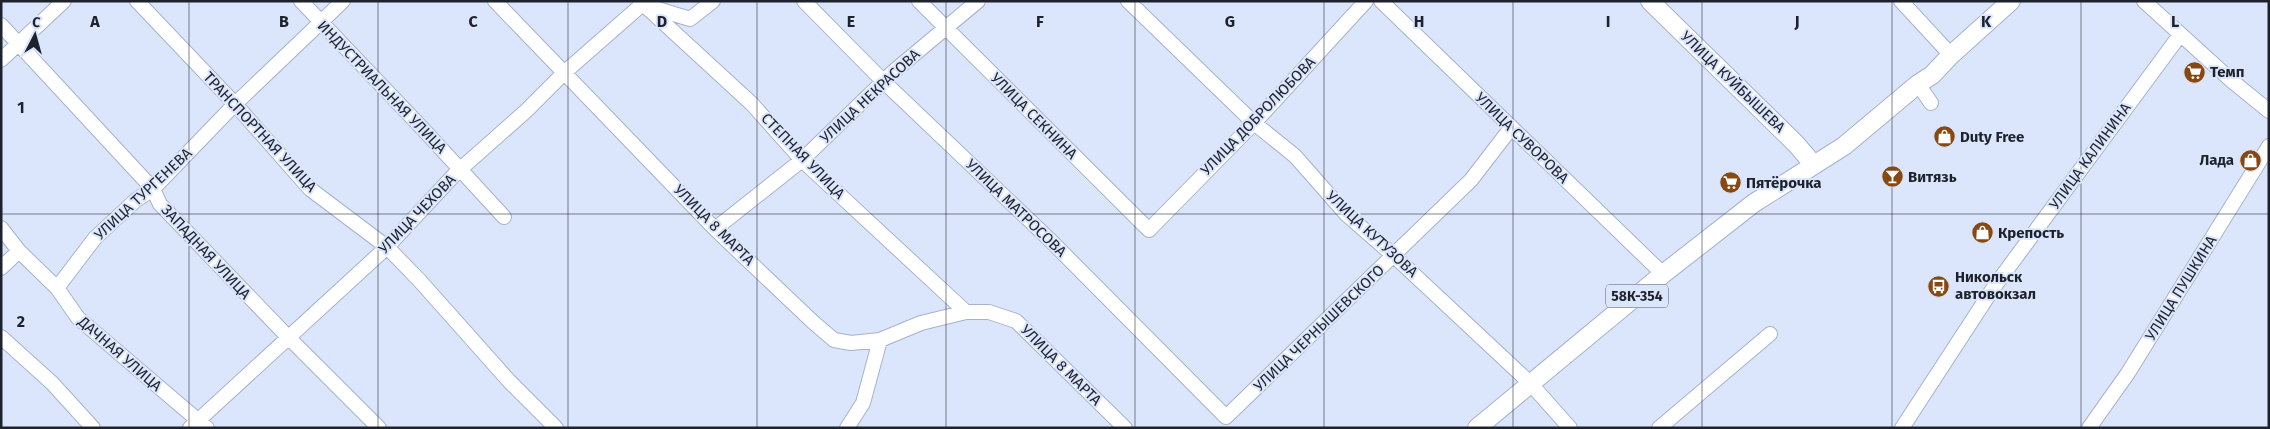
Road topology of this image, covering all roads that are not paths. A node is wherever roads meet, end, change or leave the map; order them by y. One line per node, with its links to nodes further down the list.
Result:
1 (64, 1): 22 (street)
2 (137, 1): 29 (street, ТРАНСПОРТНАЯ УЛИЦА)
3 (301, 1): 18 (street, ИНДУСТРИАЛЬНАЯ УЛИЦА)
4 (343, 1): 18 (street, УЛИЦА ТУРГЕНЕВА)
5 (495, 1): 25 (street)
6 (713, 1): 17 (street)
7 (804, 1): 26 (street, УЛИЦА МАТРОСОВА)
8 (919, 1): 20 (street, УЛИЦА СЕКНИНА)
9 (978, 1): 20 (street, УЛИЦА НЕКРАСОВА)
10 (1128, 1): 31 (street, УЛИЦА КУТУЗОВА)
11 (1366, 1): 31 (street, УЛИЦА ДОБРОЛЮБОВА)
12 (1380, 1): 32 (street, УЛИЦА СУВОРОВА)
13 (1650, 1): 35 (main road, УЛИЦА КУЙБЫШЕВА)
14 (1901, 1): 23 (street)
15 (2011, 1): 23 (main road)
16 (2144, 1): 21 (street)
17 (643, 2): 25 (street, УЛИЦА ЧЕХОВА); 34 (street, СТЕПНАЯ УЛИЦА)
18 (320, 23): 29 (street, УЛИЦА ТУРГЕНЕВА); 36 (street, ИНДУСТРИАЛЬНАЯ УЛИЦА)
19 (1, 25): 22 (street, ЗАПАДНАЯ УЛИЦА)
20 (945, 28): 26 (street, УЛИЦА НЕКРАСОВА); 41 (street, УЛИЦА СЕКНИНА)
21 (2180, 35): 30 (street); 64 (street, УЛИЦА КАЛИНИНА)
22 (19, 46): 24 (street); 37 (street, ЗАПАДНАЯ УЛИЦА)
23 (1951, 55): 27 (main road)
24 (1, 60)
25 (565, 72): 36 (street, УЛИЦА ЧЕХОВА); 40 (street, УЛИЦА 8 МАРТА)
26 (883, 81): 34 (street, УЛИЦА НЕКРАСОВА); 54 (street, УЛИЦА МАТРОСОВА)
27 (1918, 84): 28 (street); 35 (main road)
28 (1931, 103)
29 (235, 104): 37 (street, УЛИЦА ТУРГЕНЕВА); 42 (street, ТРАНСПОРТНАЯ УЛИЦА)
30 (2269, 110)
31 (1254, 123): 41 (street, УЛИЦА ДОБРОЛЮБОВА); 44 (street, УЛИЦА КУТУЗОВА)
32 (1511, 128): 44 (street, УЛИЦА ЧЕРНЫШЕВСКОГО); 46 (street, УЛИЦА СУВОРОВА)
33 (2269, 146): 65 (street, УЛИЦА ПУШКИНА)
34 (802, 160): 40 (street, УЛИЦА НЕКРАСОВА); 48 (street, СТЕПНАЯ УЛИЦА)
35 (1814, 164): 46 (main road, 58К-354)
36 (460, 169): 38 (street, ИНДУСТРИАЛЬНАЯ УЛИЦА); 42 (street, УЛИЦА ЧЕХОВА)
37 (153, 189): 47 (street, УЛИЦА ТУРГЕНЕВА); 51 (street, ЗАПАДНАЯ УЛИЦА)
38 (504, 217)
39 (1, 228): 43 (street, ДАЧНАЯ УЛИЦА)
40 (715, 229): 52 (street, УЛИЦА 8 МАРТА)
41 (1149, 230)
42 (387, 247): 51 (street, УЛИЦА ЧЕХОВА); 58 (street, ТРАНСПОРТНАЯ УЛИЦА)
43 (19, 250): 45 (street); 47 (street, ДАЧНАЯ УЛИЦА)
44 (1393, 255): 53 (street, УЛИЦА КУТУЗОВА); 54 (street, УЛИЦА ЧЕРНЫШЕВСКОГО)
45 (1, 268)
46 (1663, 274): 53 (main road, 58К-354)
47 (57, 288): 55 (street, ДАЧНАЯ УЛИЦА)
48 (966, 312): 52 (street, УЛИЦА 8 МАРТА); 60 (street, УЛИЦА 8 МАРТА)
49 (1770, 334): 63 (street)
50 (1, 337): 56 (street)
51 (288, 337): 55 (street, УЛИЦА ЧЕХОВА); 57 (street, ЗАПАДНАЯ УЛИЦА)
52 (880, 340): 59 (street)
53 (1530, 383): 61 (main road, 58К-354); 62 (street, УЛИЦА КУТУЗОВА)
54 (1225, 422)
55 (199, 425)
56 (93, 428)
57 (379, 428)
58 (556, 428)
59 (847, 428)
60 (1125, 428)
61 (1477, 428)
62 (1570, 428)
63 (1659, 428)
64 (1902, 428)
65 (2089, 428)

